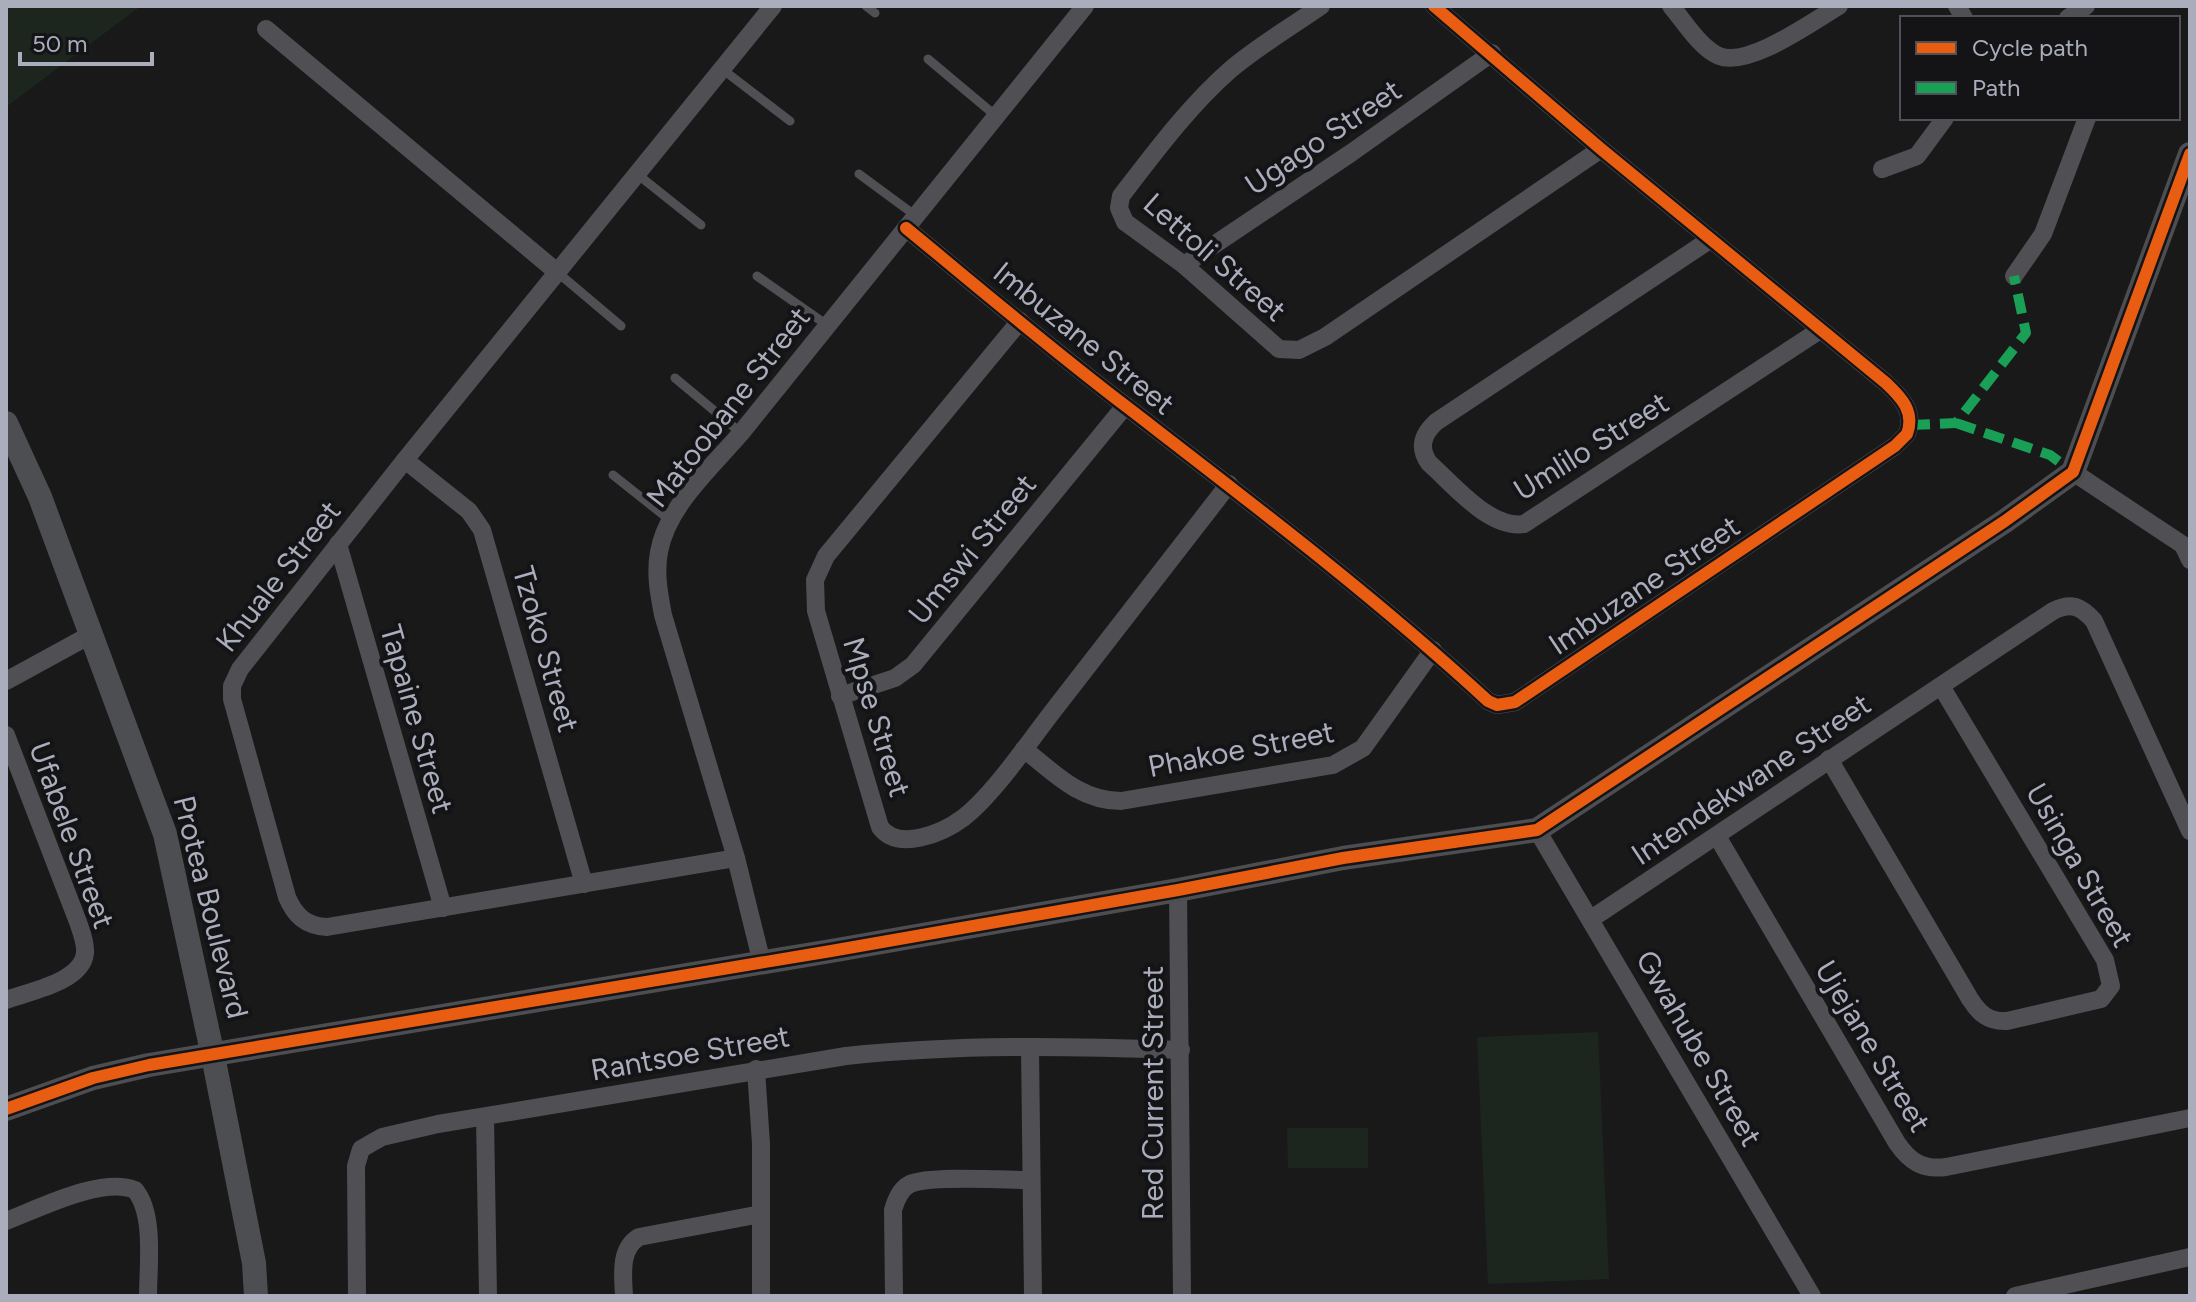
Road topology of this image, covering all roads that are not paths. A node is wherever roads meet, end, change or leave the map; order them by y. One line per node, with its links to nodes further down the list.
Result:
1 (773, 6): 12 (street, Khuale Street)
2 (866, 6): 8 (lane)
3 (1085, 6): 13 (street, Matoobane Street)
4 (1321, 6): 25 (street, Lettoli Street)
5 (1434, 6): 10 (street, Imbuzane Street)
6 (1671, 6): 7 (street)
7 (1839, 6)
8 (875, 13)
9 (266, 29): 26 (street)
10 (1492, 53): 17 (street, Imbuzane Street); 25 (street, Ugago Street)
11 (928, 59): 13 (lane)
12 (722, 69): 16 (lane); 20 (street, Khuale Street)
13 (996, 116): 22 (street, Matoobane Street)
14 (1944, 120): 19 (street)
15 (2086, 120): 28 (street)
16 (790, 121)
17 (1601, 149): 24 (street, Imbuzane Street); 25 (street, Lettoli Street)
18 (2190, 154): 38 (street)
19 (1882, 169)
20 (637, 174): 23 (lane); 26 (street, Khuale Street)
21 (859, 174): 22 (lane)
22 (911, 222): 29 (street, Imbuzane Street); 30 (street, Matoobane Street)
23 (701, 225)
24 (1711, 239): 32 (street, Imbuzane Street); 32 (street, Umlilo Street)
25 (1184, 265)
26 (557, 272): 31 (lane); 37 (street, Khuale Street)
27 (757, 276): 30 (lane)
28 (2014, 276)
29 (1020, 321): 34 (street, Imbuzane Street); 48 (street, Mpse Street)
30 (827, 325): 36 (street, Matoobane Street)
31 (621, 326)
32 (1820, 330): 45 (street, Imbuzane Street)
33 (675, 378): 36 (lane)
34 (1125, 406): 40 (street, Imbuzane Street); 48 (street, Umswi Street)
35 (6, 423): 44 (street, Protea Boulevard)
36 (741, 433): 41 (street, Matoobane Street)
37 (405, 460): 42 (street, Khuale Street); 56 (street, Tzoko Street)
38 (2073, 472): 43 (street); 52 (street)
39 (613, 475): 41 (lane)
40 (1229, 484): 45 (street, Imbuzane Street); 50 (street, Mpse Street)
41 (671, 521): 55 (street, Matoobane Street)
42 (338, 544): 58 (street, Tapaine Street); 58 (street, Khuale Street)
43 (2188, 547)
44 (92, 634): 46 (street); 64 (street, Protea Boulevard)
45 (1433, 650): 50 (street, Phakoe Street)
46 (6, 681)
47 (1941, 686): 51 (street, Intendekwane Street); 51 (street, Usinga Street); 53 (street)
48 (840, 696): 50 (street, Mpse Street)
49 (6, 735): 61 (street, Ufabele Street)
50 (1024, 749)
51 (1829, 759): 54 (street, Intendekwane Street)
52 (1537, 830): 57 (street); 59 (street, Gwahube Street)
53 (2190, 831)
54 (1717, 836): 59 (street, Intendekwane Street); 68 (street, Ujejane Street)
55 (736, 858): 56 (street, Khuale Street); 60 (street, Matoobane Street)
56 (584, 884): 58 (street, Khuale Street)
57 (1178, 890): 60 (street); 63 (street, Red Current Street)
58 (443, 908)
59 (1591, 919): 83 (street, Gwahube Street)
60 (762, 963): 64 (street)
61 (6, 1000)
62 (1030, 1048): 63 (street, Rantsoe Street); 65 (street, Rantsoe Street); 69 (street)
63 (1181, 1050): 82 (street, Red Current Street)
64 (213, 1056): 66 (street); 75 (street, Protea Boulevard)
65 (756, 1069): 67 (street, Rantsoe Street); 70 (street)
66 (6, 1109)
67 (485, 1117): 76 (street, Rantsoe Street); 77 (street)
68 (2190, 1118)
69 (1031, 1180): 80 (street); 81 (street)
70 (761, 1214): 78 (street); 79 (street)
71 (6, 1221): 74 (street)
72 (2190, 1257): 73 (street)
73 (2098, 1288): 84 (street)
74 (148, 1296)
75 (256, 1296)
76 (357, 1296)
77 (488, 1296)
78 (624, 1296)
79 (761, 1296)
80 (894, 1296)
81 (1033, 1296)
82 (1182, 1296)
83 (1812, 1296)
84 (2015, 1296)

